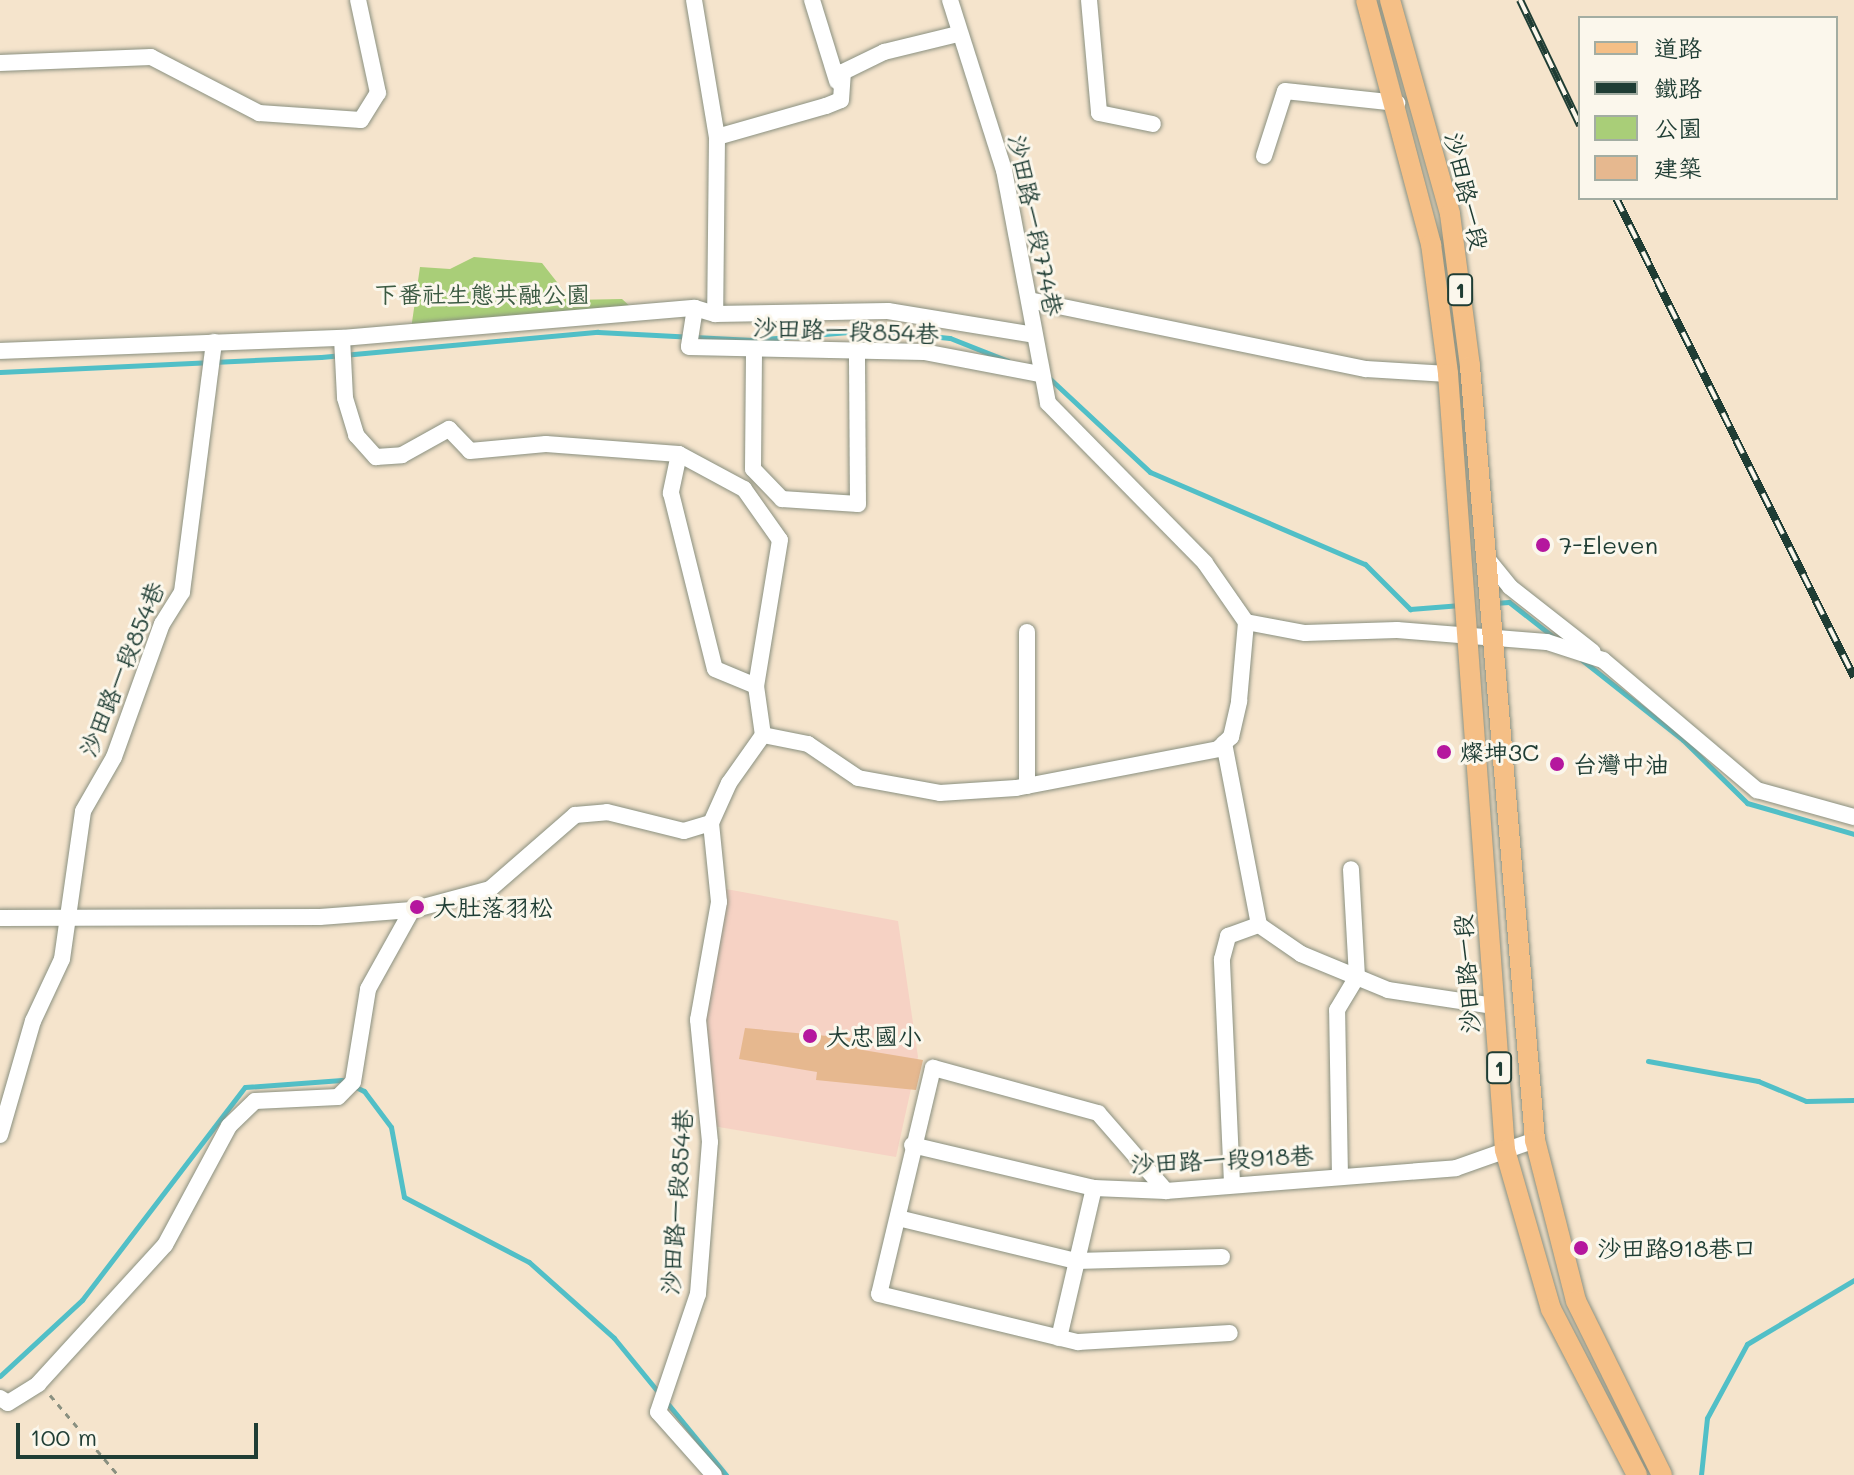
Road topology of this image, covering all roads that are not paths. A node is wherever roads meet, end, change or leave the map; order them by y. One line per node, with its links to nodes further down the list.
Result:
1 (358, 0): 9 (street)
2 (694, 0): 13 (street)
3 (812, 0): 10 (street)
4 (950, 0): 8 (street, 沙田路一段774巷)
5 (1089, 0): 12 (street)
6 (1366, 0): 11 (main road, 沙田路一段 / 1)
7 (1390, 0): 27 (main road, 沙田路一段 / 1)
8 (958, 34): 10 (street); 15 (street, 沙田路一段774巷)
9 (0, 63)
10 (837, 81): 13 (street)
11 (1397, 103): 14 (street); 25 (main road, 沙田路一段 / 1)
12 (1153, 124)
13 (717, 137): 17 (street)
14 (1264, 156)
15 (1029, 300): 18 (street, 沙田路一段774巷); 25 (street)
16 (695, 308): 17 (street, 沙田路一段854巷); 19 (street, 沙田路一段854巷); 22 (street, 沙田路一段854巷)
17 (715, 314): 18 (street, 沙田路一段854巷)
18 (1034, 335): 24 (street)
19 (342, 338): 20 (street, 沙田路一段854巷); 26 (street)
20 (214, 342): 21 (street, 沙田路一段854巷); 41 (street, 沙田路一段854巷)
21 (0, 351)
22 (754, 353): 23 (street, 沙田路一段854巷); 23 (street)
23 (857, 355): 24 (street, 沙田路一段854巷)
24 (1039, 374): 28 (street)
25 (1448, 374): 30 (main road, 沙田路一段 / 1)
26 (679, 454): 33 (street); 33 (street)
27 (1483, 553): 31 (main road, 沙田路一段 / 1); 32 (street)
28 (1246, 622): 30 (street); 35 (street)
29 (1027, 632): 36 (street)
30 (1466, 634): 31 (street); 45 (main road, 沙田路一段 / 1)
31 (1490, 635): 32 (street); 47 (main road, 1)
32 (1603, 660): 37 (street)
33 (756, 686): 34 (street)
34 (763, 735): 36 (street); 38 (street)
35 (1224, 743): 36 (street); 43 (street)
36 (1027, 786)
37 (1854, 817)
38 (711, 823): 40 (street); 60 (street, 沙田路一段854巷)
39 (1351, 869): 44 (street)
40 (412, 910): 41 (street); 59 (street)
41 (68, 915): 42 (street); 46 (street, 沙田路一段854巷)
42 (0, 918)
43 (1259, 925): 44 (street); 51 (street)
44 (1357, 977): 45 (street); 50 (street)
45 (1494, 1006): 49 (main road, 沙田路一段 / 1)
46 (0, 1135)
47 (1535, 1140): 49 (street, 沙田路一段918巷); 62 (main road, 1)
48 (912, 1145): 52 (street, 沙田路一段918巷); 53 (street); 54 (street)
49 (1505, 1150): 50 (street, 沙田路一段918巷); 61 (main road, 沙田路一段 / 1)
50 (1340, 1177): 51 (street, 沙田路一段918巷)
51 (1232, 1183): 53 (street, 沙田路一段918巷)
52 (1094, 1188): 53 (street, 沙田路一段918巷); 56 (street)
53 (1166, 1191)
54 (898, 1218): 56 (street); 58 (street)
55 (1222, 1257): 56 (street)
56 (1076, 1261): 58 (street)
57 (1230, 1333): 58 (street)
58 (1059, 1338)
59 (4, 1400)
60 (714, 1475)
61 (1637, 1475)
62 (1662, 1475)

